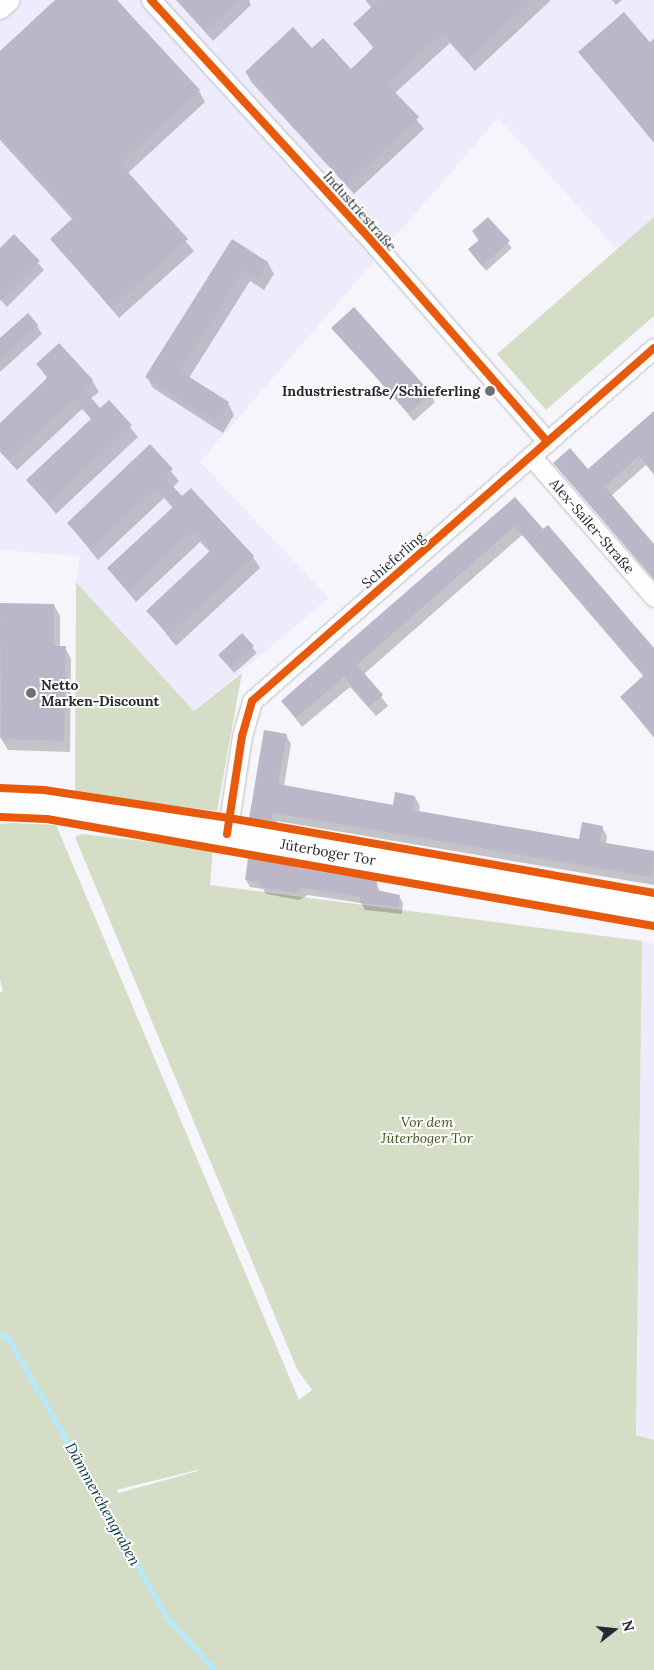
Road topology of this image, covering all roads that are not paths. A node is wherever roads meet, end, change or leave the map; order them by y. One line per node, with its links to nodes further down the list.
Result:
1 (10, 0): 3 (street)
2 (151, 0): 5 (street, Industriestraße)
3 (0, 9)
4 (654, 348): 5 (street, Schieferling)
5 (548, 441): 6 (street, Schieferling)
6 (531, 456): 7 (street, Alex-Sailer-Straße); 9 (street, Schieferling)
7 (654, 597)
8 (0, 804): 9 (main road, Jüterboger Tor)
9 (227, 834): 10 (main road, Jüterboger Tor)
10 (654, 910)

